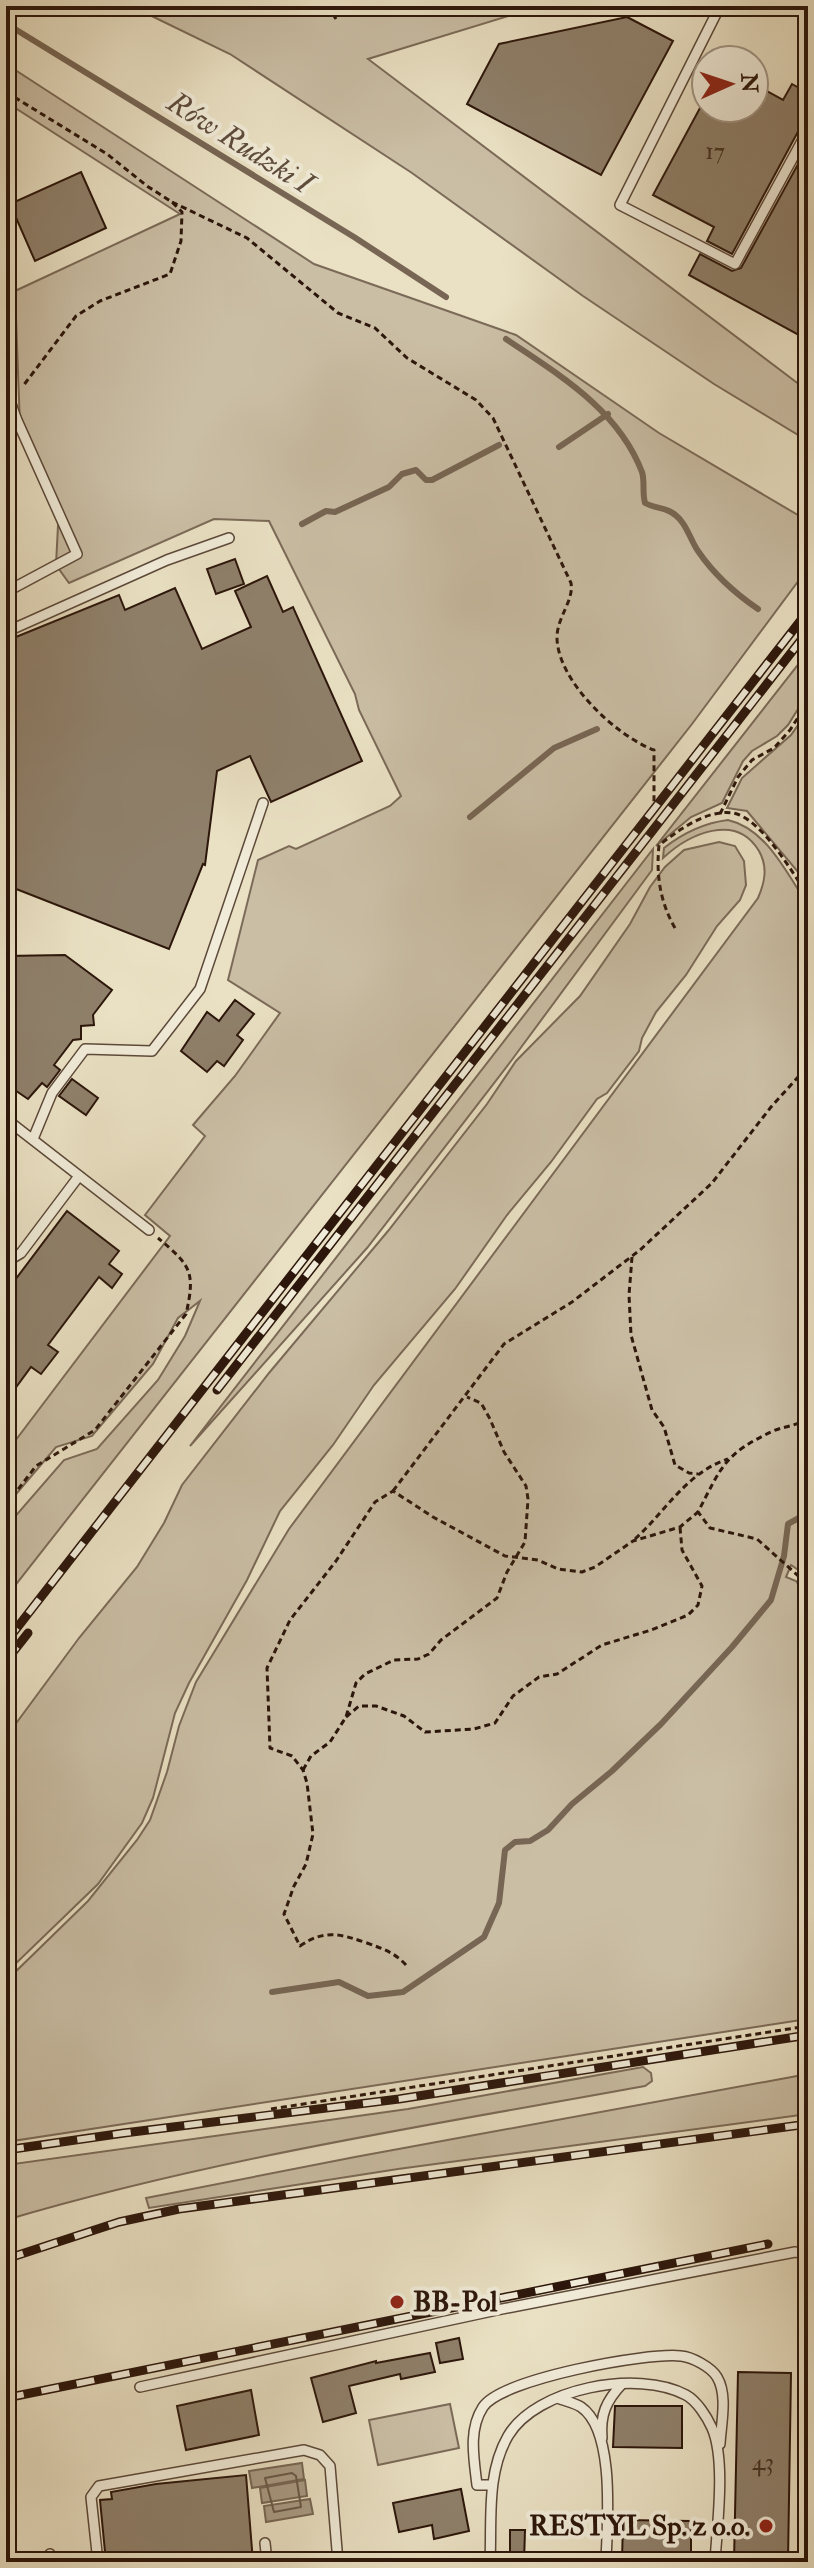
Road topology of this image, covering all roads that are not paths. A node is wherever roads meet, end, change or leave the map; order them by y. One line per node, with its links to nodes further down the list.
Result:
1 (720, 6): 2 (lane)
2 (808, 130)
3 (6, 342): 4 (lane)
4 (11, 421): 6 (lane)
5 (229, 538): 7 (lane)
6 (6, 592)
7 (6, 632)
8 (263, 803): 10 (lane)
9 (6, 1119): 10 (lane)
10 (33, 1139): 11 (lane)
11 (79, 1176): 12 (lane); 13 (lane)
12 (149, 1230)
13 (6, 1262)
14 (808, 2254): 16 (lane)
15 (622, 2384): 17 (lane); 18 (lane); 19 (lane)
16 (140, 2387)
17 (558, 2398): 18 (lane); 20 (lane)
18 (603, 2450): 26 (lane)
19 (719, 2463): 20 (lane); 27 (lane)
20 (492, 2485): 25 (lane)
21 (265, 2543): 23 (lane)
22 (98, 2562): 24 (lane)
23 (267, 2562)
24 (338, 2562)
25 (490, 2562)
26 (606, 2562)
27 (715, 2562)

